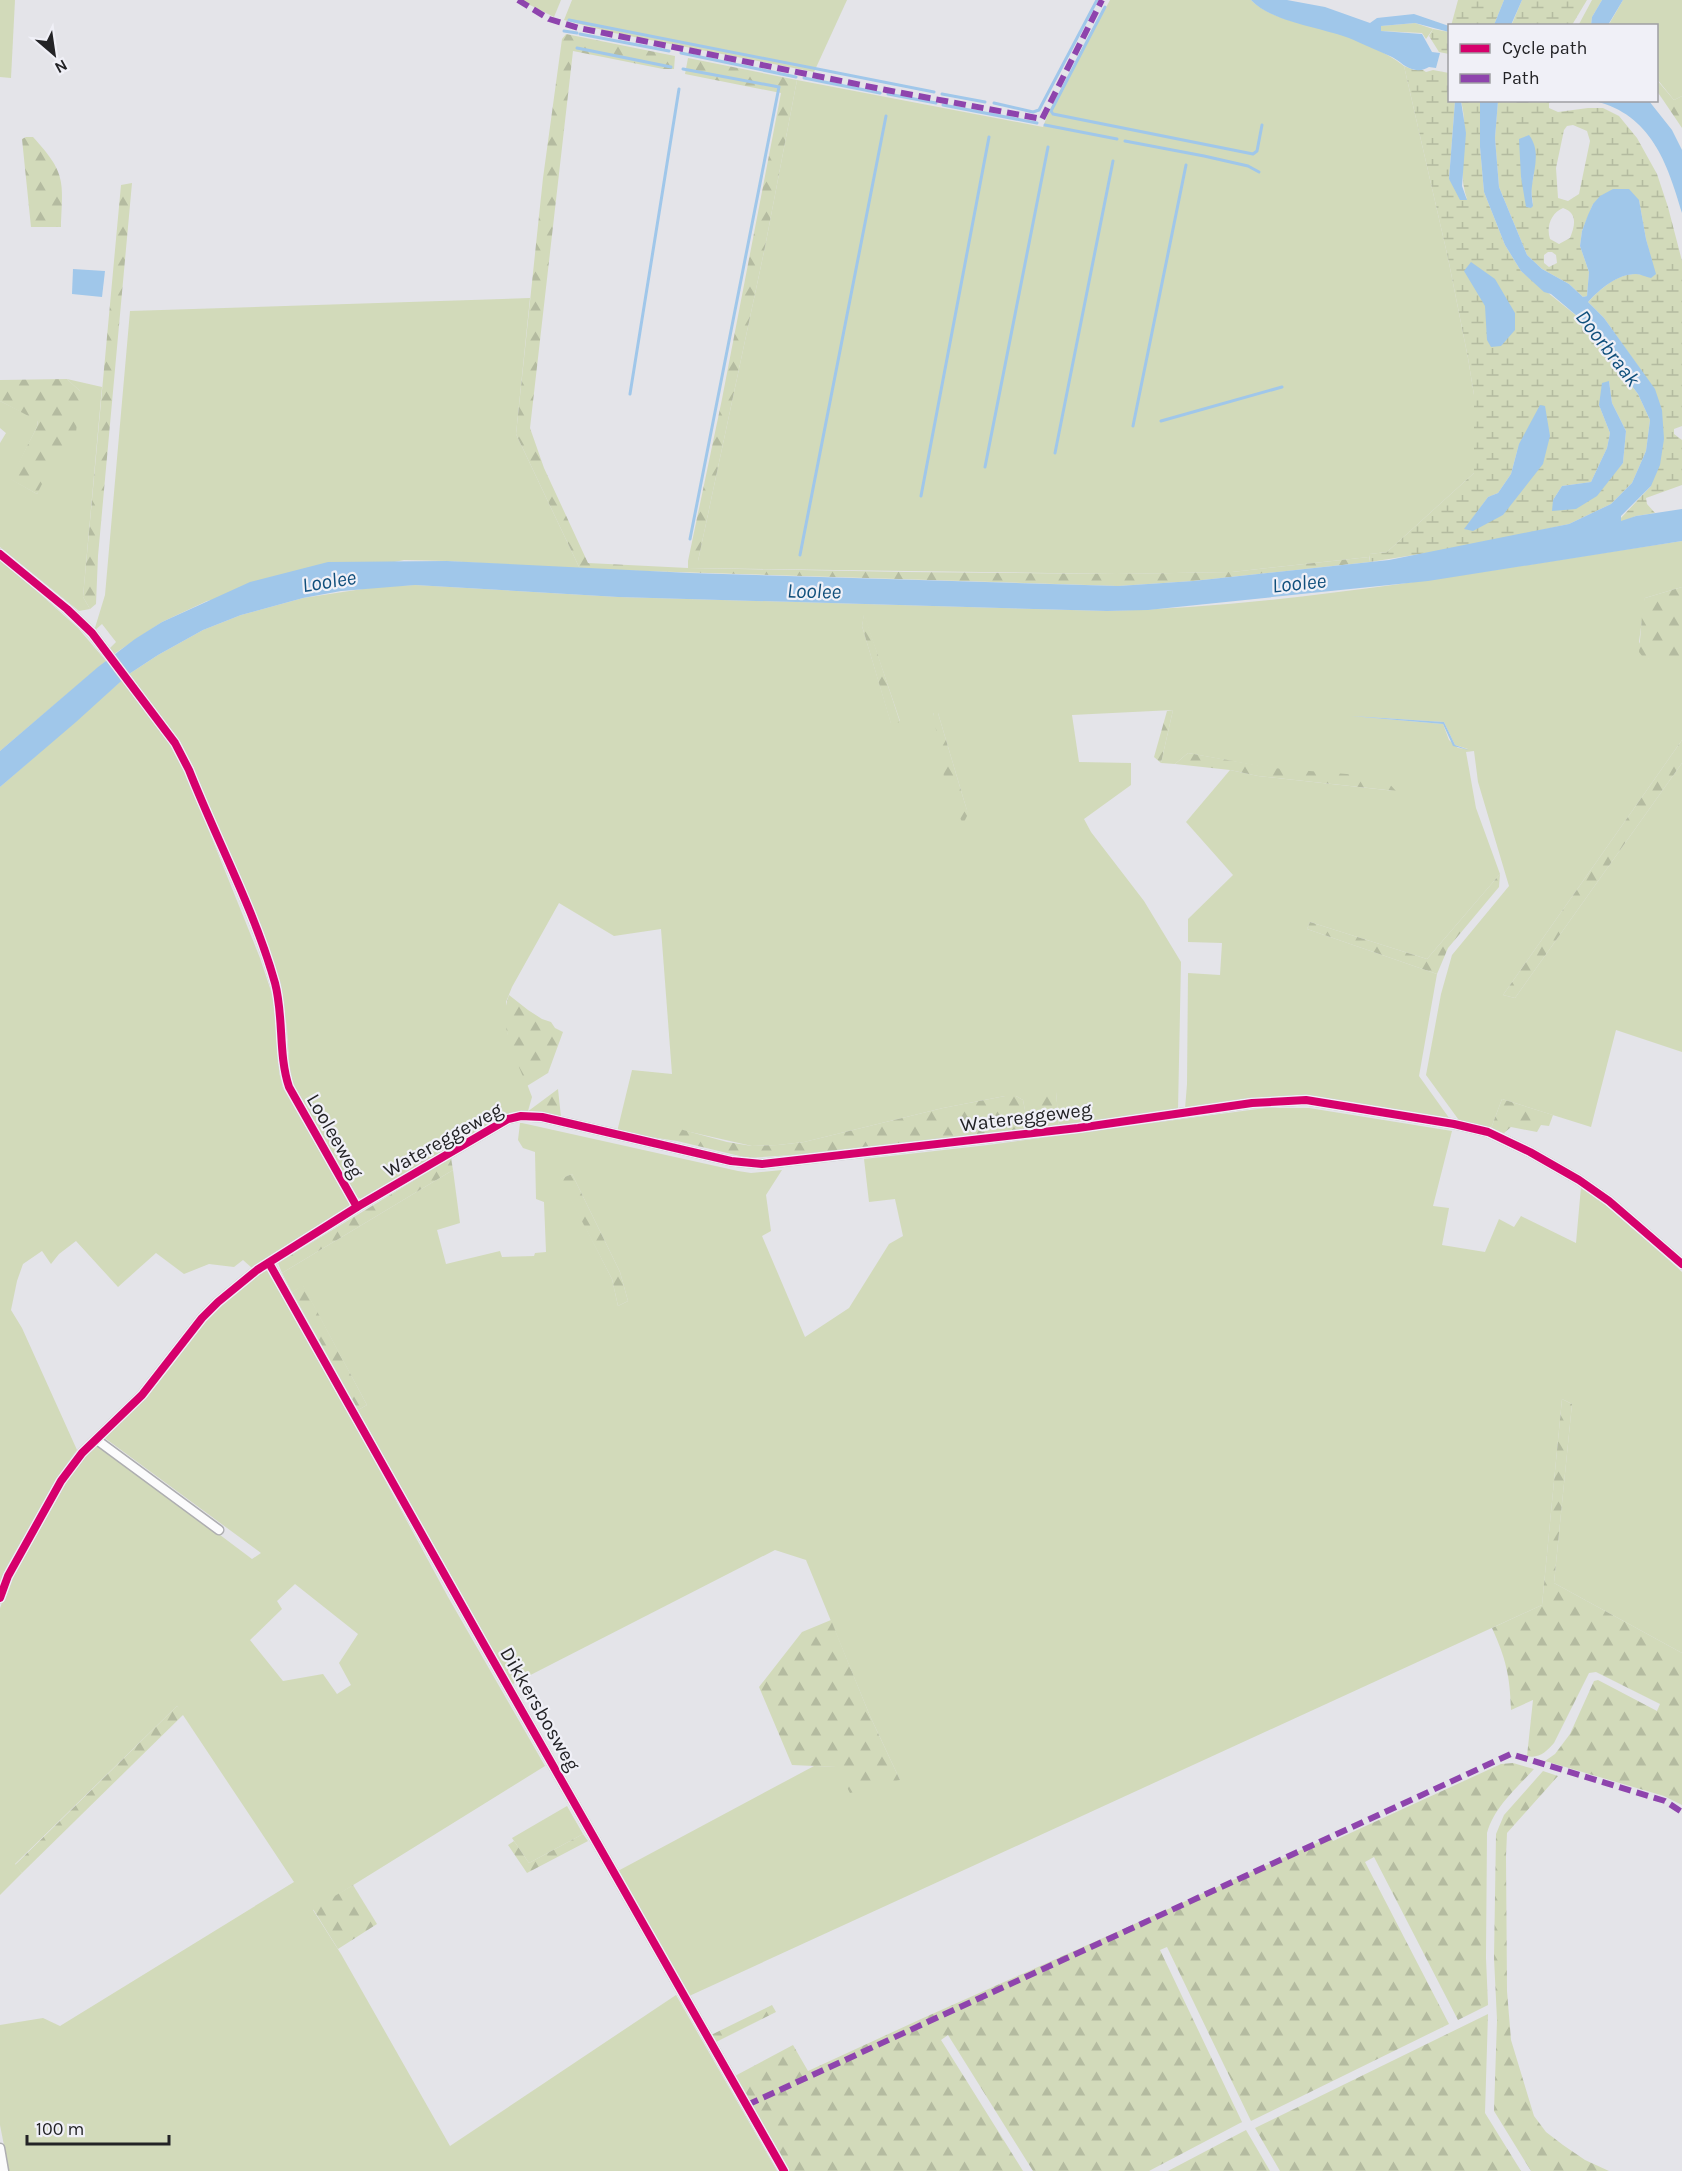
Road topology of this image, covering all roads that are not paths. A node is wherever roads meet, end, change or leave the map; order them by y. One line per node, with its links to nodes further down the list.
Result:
1 (0, 554): 2 (street, Looleeweg)
2 (357, 1207): 3 (street, Looleeweg); 4 (street, Watereggeweg)
3 (269, 1263): 5 (street, Looleeweg); 10 (street, Dikkersbosweg)
4 (1682, 1264)
5 (97, 1440): 6 (street); 7 (street, Looleeweg)
6 (219, 1530)
7 (0, 1598)
8 (0, 2148): 9 (street)
9 (4, 2171)
10 (784, 2171)

